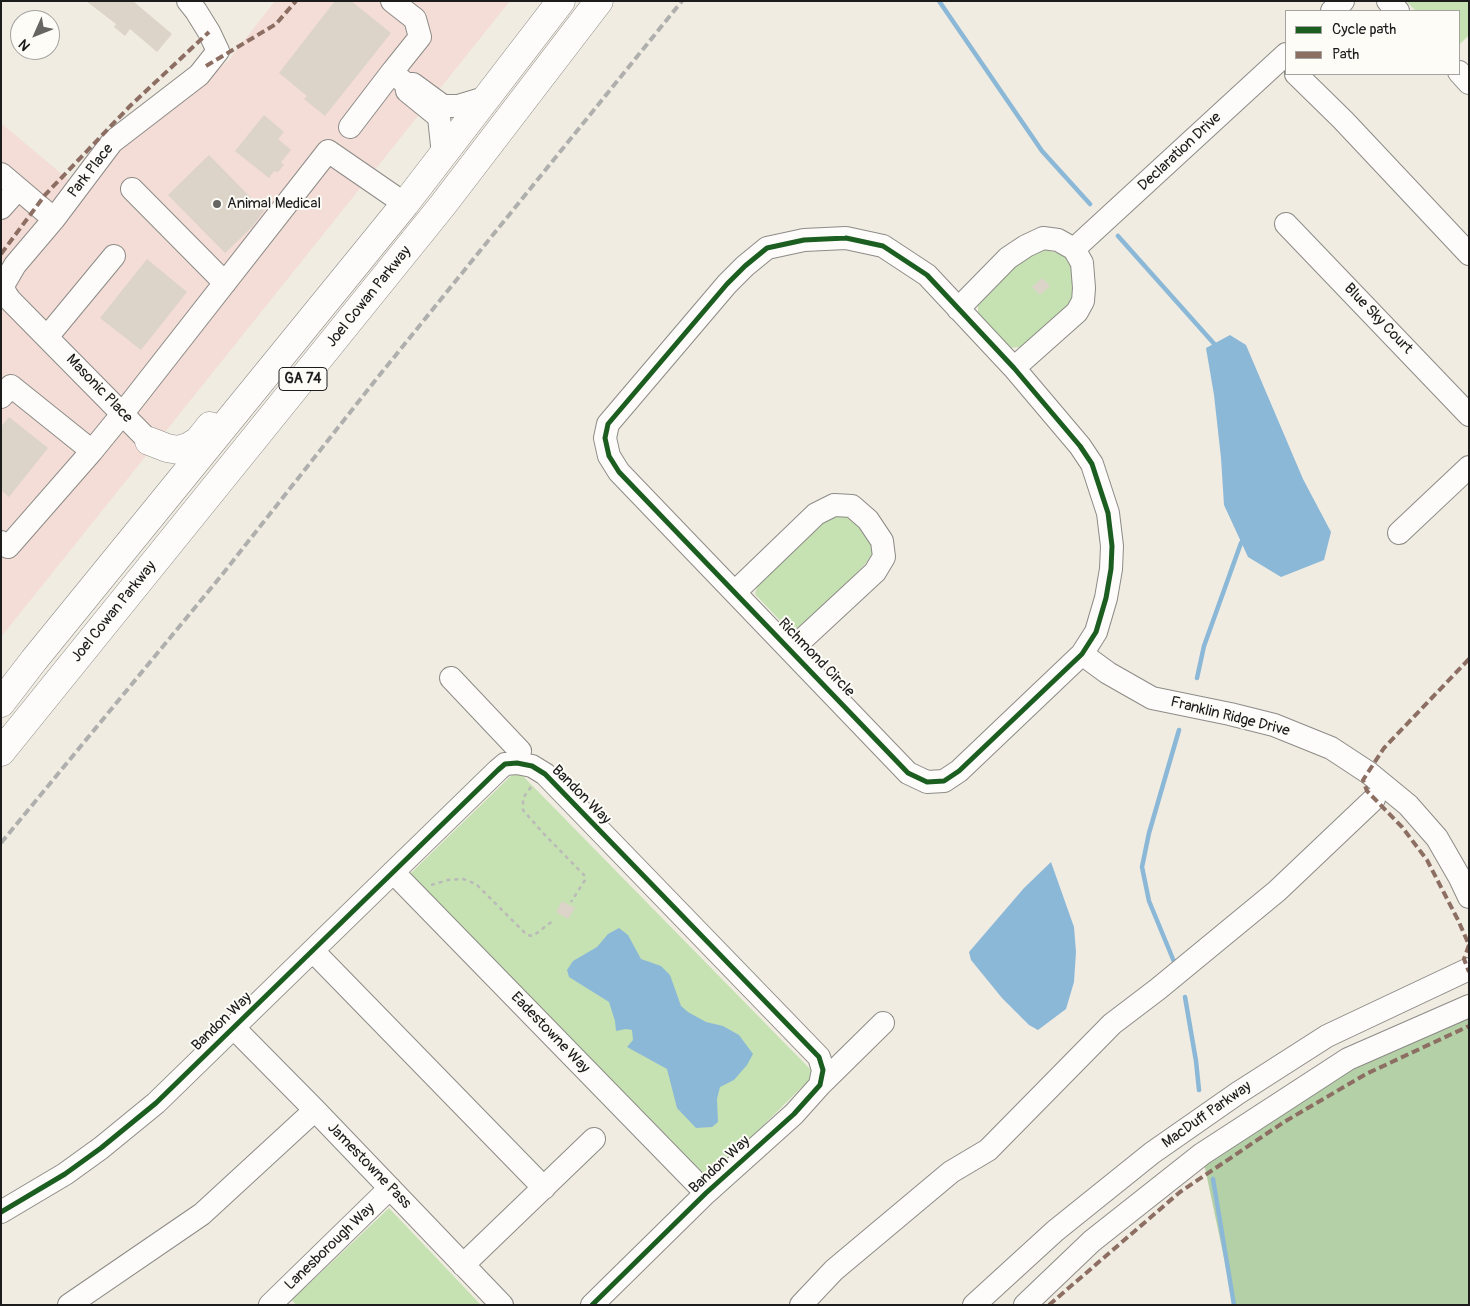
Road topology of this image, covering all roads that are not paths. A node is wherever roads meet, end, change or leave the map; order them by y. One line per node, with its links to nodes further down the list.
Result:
1 (188, 1): 24 (street, Park Place)
2 (392, 1): 14 (street)
3 (561, 1): 16 (main road, Joel Cowan Parkway / GA 74)
4 (599, 1): 49 (main road, Joel Cowan Parkway / GA 74)
5 (1343, 1): 7 (street)
6 (1388, 1): 8 (street)
7 (1333, 10)
8 (1397, 10)
9 (1469, 62): 11 (street)
10 (1285, 65): 26 (street, Declaration Drive)
11 (1460, 71)
12 (1460, 73): 15 (street)
13 (1299, 75): 27 (street)
14 (399, 78): 16 (street); 17 (street); 18 (street)
15 (1469, 83)
16 (488, 97): 18 (main road, Joel Cowan Parkway / GA 74)
17 (350, 127)
18 (442, 155): 22 (main road, Joel Cowan Parkway / GA 74)
19 (1, 174): 20 (street)
20 (18, 188): 23 (street); 24 (street)
21 (132, 189): 29 (street)
22 (405, 204): 29 (street); 32 (main road, Joel Cowan Parkway / GA 74)
23 (1, 208)
24 (54, 219): 30 (street, Park Place)
25 (1286, 224): 37 (street, Blue Sky Court)
26 (1074, 250): 31 (street); 34 (street)
27 (1469, 254)
28 (114, 256): 33 (street)
29 (225, 283): 36 (street)
30 (2, 287): 33 (street, Masonic Place)
31 (958, 309): 34 (street, Richmond Circle); 44 (street, Richmond Circle)
32 (309, 323): 38 (main road); 41 (main road, Joel Cowan Parkway / GA 74)
33 (47, 337): 36 (street, Masonic Place)
34 (1014, 368): 46 (street, Richmond Circle)
35 (1, 397): 39 (street)
36 (123, 413): 38 (street, Masonic Place); 39 (street)
37 (1469, 415)
38 (149, 441): 41 (main road, Masonic Place)
39 (92, 451): 43 (street)
40 (1469, 467): 42 (street)
41 (160, 506): 48 (main road, Joel Cowan Parkway / GA 74)
42 (1398, 532)
43 (1, 542)
44 (735, 592): 45 (street, Richmond Circle); 45 (street)
45 (791, 650): 46 (street, Richmond Circle)
46 (1082, 654): 53 (street, Franklin Ridge Drive)
47 (451, 678): 50 (street)
48 (1, 703)
49 (1, 752)
50 (517, 763): 52 (street, Bandon Way); 59 (street, Bandon Way)
51 (1374, 799): 71 (street)
52 (393, 872): 54 (street, Bandon Way); 64 (street, Eadestowne Way)
53 (1469, 897)
54 (314, 951): 58 (street, Bandon Way); 63 (street)
55 (1469, 968): 72 (street, MacDuff Parkway)
56 (1469, 1006): 73 (street, MacDuff Parkway)
57 (883, 1023): 59 (street)
58 (234, 1028): 60 (street, Jamestowne Pass); 65 (street, Bandon Way)
59 (820, 1085): 64 (street, Bandon Way)
60 (315, 1110): 62 (street, Jamestowne Pass); 68 (street)
61 (594, 1139): 63 (street)
62 (390, 1188): 66 (street, Jamestowne Pass); 67 (street, Lanesborough Way)
63 (544, 1188): 66 (street)
64 (706, 1193): 70 (street, Bandon Way)
65 (1, 1212)
66 (463, 1265): 69 (street, Jamestowne Pass)
67 (271, 1304)
68 (69, 1305)
69 (502, 1305)
70 (592, 1305)
71 (801, 1305)
72 (974, 1305)
73 (1025, 1305)

